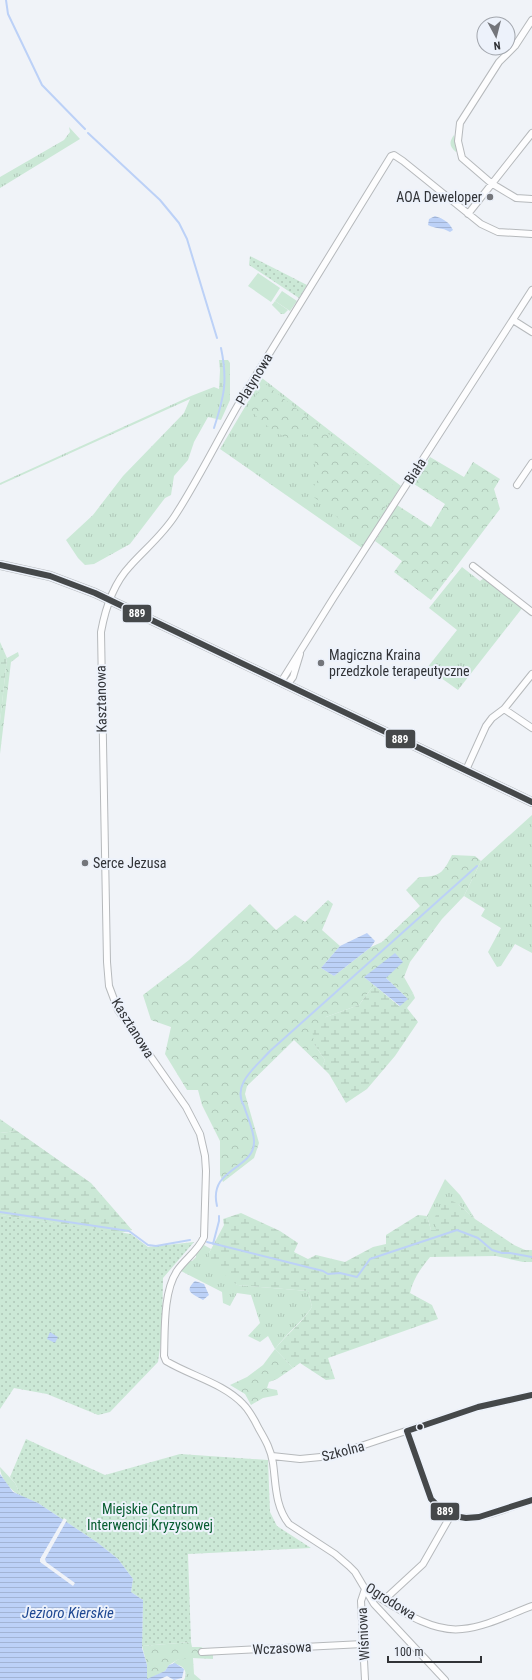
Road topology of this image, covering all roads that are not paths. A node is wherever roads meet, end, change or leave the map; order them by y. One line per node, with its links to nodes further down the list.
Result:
1 (532, 20): 3 (street)
2 (532, 133): 3 (street)
3 (491, 182): 4 (street); 5 (street)
4 (532, 200)
5 (468, 214): 6 (street); 14 (street, Platynowa)
6 (532, 234)
7 (532, 290): 8 (street, Biała)
8 (513, 320): 9 (street); 17 (street, Biała)
9 (532, 332)
10 (532, 464): 11 (street)
11 (517, 485)
12 (0, 565): 14 (street)
13 (473, 566): 15 (street)
14 (111, 600): 17 (street); 24 (street, Kasztanowa)
15 (532, 612)
16 (532, 674): 18 (street)
17 (284, 684): 20 (street)
18 (504, 709): 19 (street); 20 (street)
19 (532, 728)
20 (466, 770): 21 (street)
21 (532, 802)
22 (532, 1395): 23 (street, Szkolna)
23 (407, 1431): 24 (street, Szkolna); 26 (street)
24 (272, 1456): 27 (street, Ogrodowa)
25 (532, 1500): 26 (street)
26 (451, 1514): 28 (street)
27 (365, 1589): 28 (street, Ogrodowa); 30 (street, Wiśniowa); 33 (street)
28 (384, 1600): 29 (street, Ogrodowa)
29 (532, 1606)
30 (363, 1644): 31 (street, Wczasowa); 32 (street, Wiśniowa)
31 (202, 1652)
32 (365, 1680)
33 (445, 1680)

